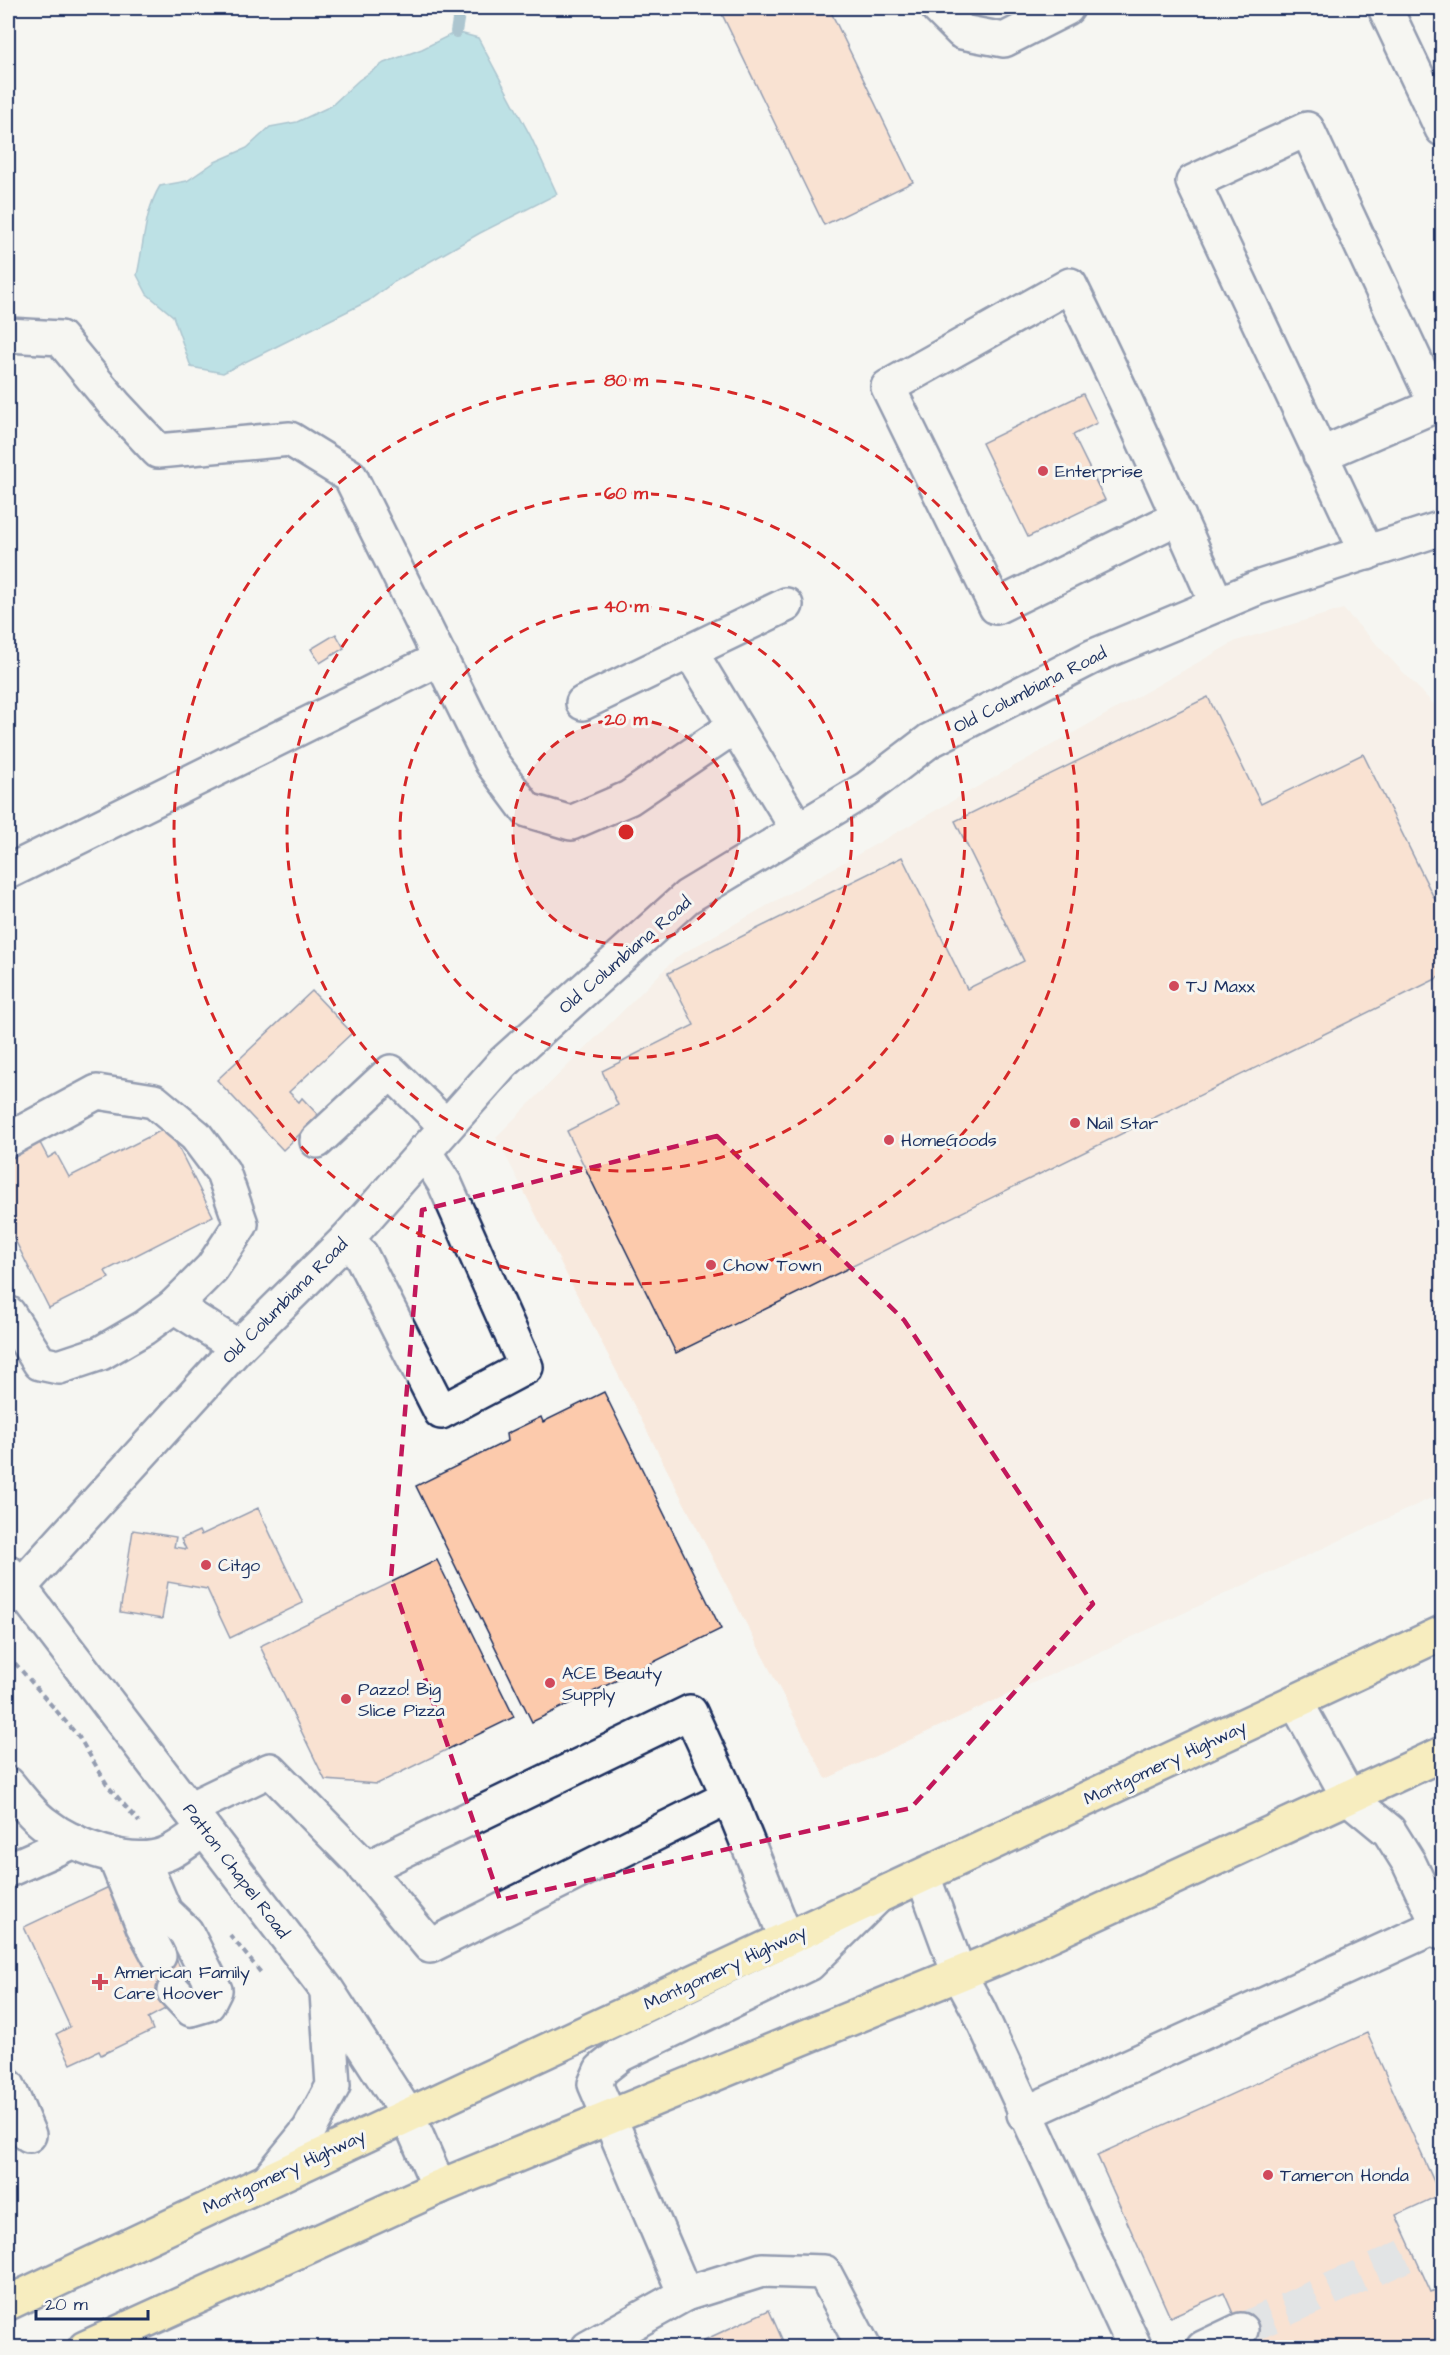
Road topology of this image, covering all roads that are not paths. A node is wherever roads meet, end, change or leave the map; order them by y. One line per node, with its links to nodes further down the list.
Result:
1 (938, 8): 2 (street)
2 (1067, 8)
3 (1385, 8): 4 (street)
4 (1443, 129)
5 (8, 334): 13 (street)
6 (1320, 454): 6 (street); 9 (street)
7 (1179, 517): 7 (street); 10 (street)
8 (1443, 528): 9 (street, Old Columbiana Road)
9 (1367, 553): 10 (street, Old Columbiana Road)
10 (1217, 604): 16 (street, Old Columbiana Road)
11 (786, 605): 12 (street)
12 (690, 651): 14 (street); 15 (street)
13 (441, 658): 15 (street); 17 (street)
14 (583, 703)
15 (735, 726): 16 (street)
16 (798, 830): 18 (street, Old Columbiana Road)
17 (8, 872)
18 (446, 1126): 20 (street); 21 (street, Old Columbiana Road)
19 (8, 1140): 23 (street)
20 (317, 1141)
21 (424, 1151): 22 (street, Old Columbiana Road); 22 (street)
22 (346, 1240): 25 (street, Old Columbiana Road)
23 (174, 1306): 24 (street); 25 (street)
24 (8, 1312)
25 (238, 1347): 26 (street, Old Columbiana Road)
26 (12, 1587): 33 (street, Patton Chapel Road)
27 (1443, 1633): 28 (main road, Montgomery Highway)
28 (1296, 1702): 32 (street); 38 (main road, Montgomery Highway)
29 (1443, 1754): 32 (main road)
30 (8, 1784): 34 (street)
31 (729, 1797): 36 (street); 36 (street); 41 (street)
32 (1349, 1798): 40 (street); 43 (main road)
33 (196, 1819): 35 (street); 36 (street); 44 (street, Patton Chapel Road)
34 (74, 1841): 35 (street); 37 (street)
35 (141, 1856): 42 (street); 45 (street)
36 (365, 1869)
37 (8, 1870)
38 (923, 1876): 39 (main road, Montgomery Highway); 43 (street)
39 (876, 1898): 41 (main road, Montgomery Highway); 49 (street)
40 (1441, 1929): 48 (street)
41 (787, 1940): 47 (main road, Montgomery Highway)
42 (159, 1956)
43 (958, 1974): 48 (street); 49 (main road)
44 (327, 1990): 47 (street, Patton Chapel Road); 51 (street)
45 (174, 1992)
46 (8, 2086): 50 (street)
47 (406, 2114): 51 (main road, Montgomery Highway); 52 (street, Patton Chapel Road)
48 (1024, 2114): 59 (street)
49 (608, 2118): 52 (main road); 53 (street)
50 (29, 2135)
51 (268, 2179): 54 (main road, Montgomery Highway)
52 (439, 2187): 56 (main road)
53 (685, 2294): 57 (street); 58 (street)
54 (8, 2303)
55 (1241, 2330): 60 (street)
56 (85, 2348)
57 (588, 2348)
58 (864, 2348)
59 (1135, 2348)
60 (1203, 2348)

